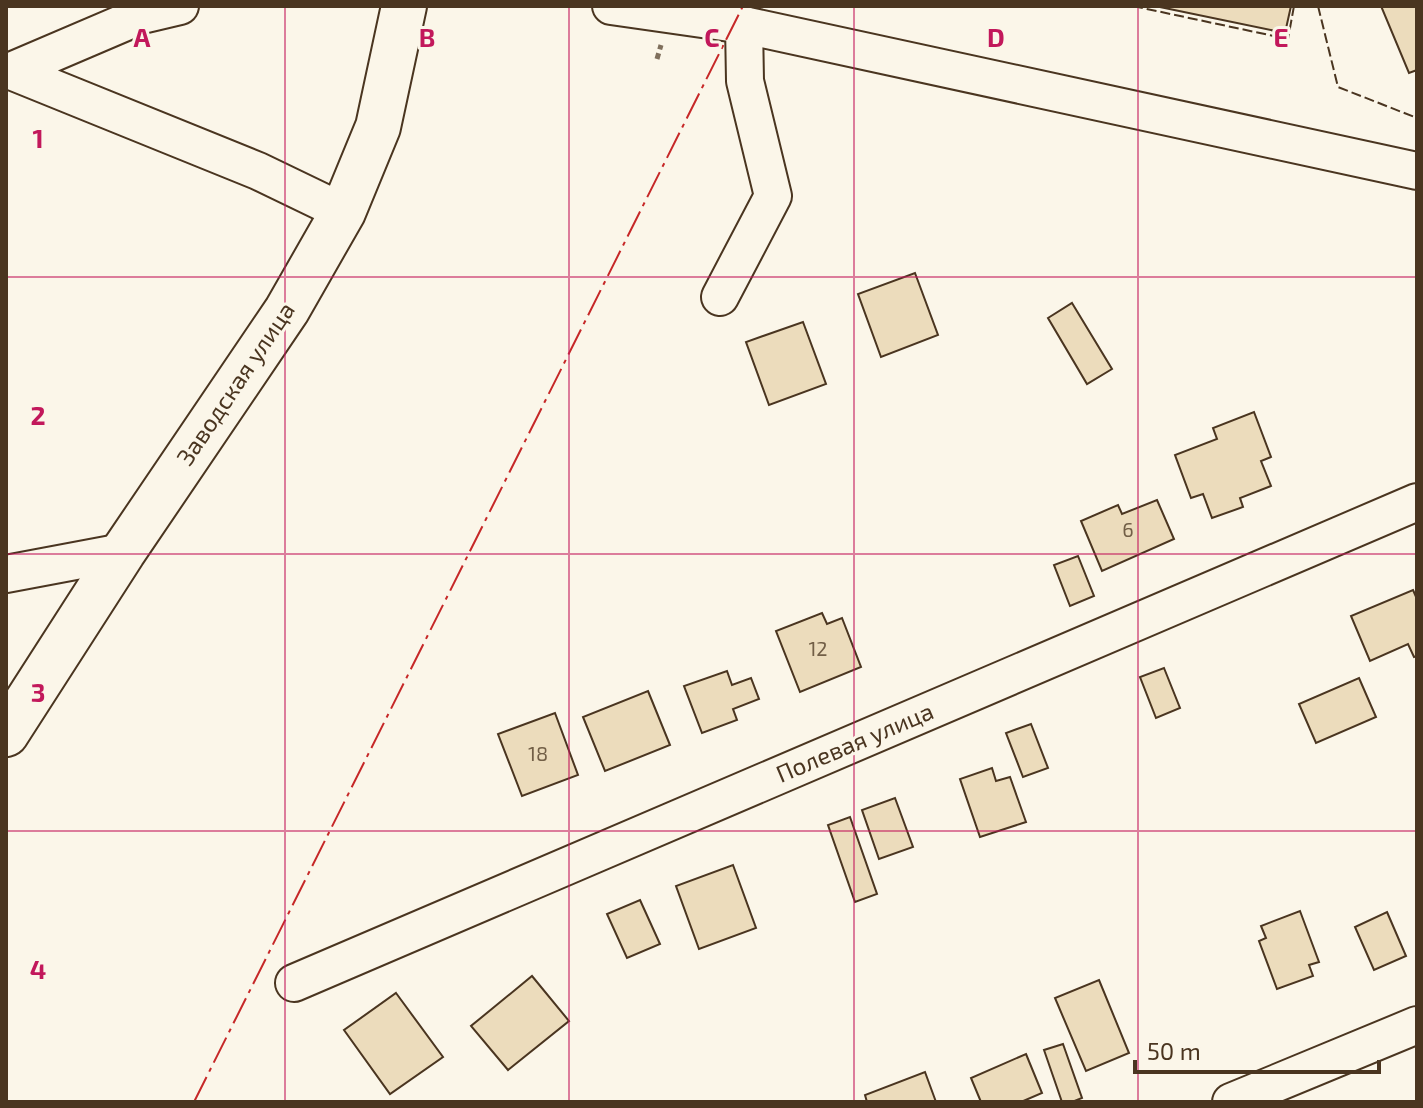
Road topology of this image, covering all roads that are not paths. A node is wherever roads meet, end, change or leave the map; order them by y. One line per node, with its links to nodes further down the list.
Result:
1 (180, 6): 5 (street)
2 (404, 6): 7 (main road, Заводская улица)
3 (611, 6): 4 (street)
4 (744, 25): 6 (street); 8 (street)
5 (9, 71): 7 (street)
6 (1417, 171)
7 (343, 212): 10 (main road, Заводская улица)
8 (720, 297)
9 (1417, 502): 13 (street, Полевая улица)
10 (123, 552): 11 (street); 12 (main road, Заводская улица)
11 (6, 574)
12 (6, 734)
13 (294, 983)
14 (1417, 1025): 15 (street)
15 (1231, 1102)

